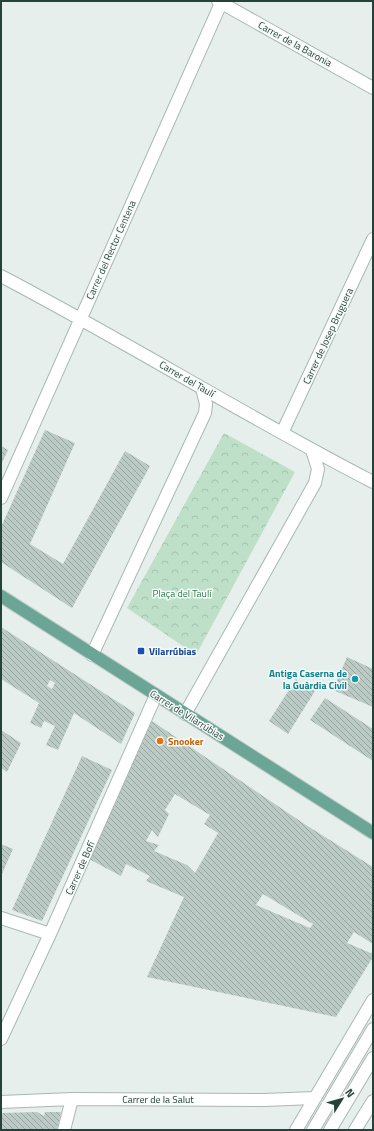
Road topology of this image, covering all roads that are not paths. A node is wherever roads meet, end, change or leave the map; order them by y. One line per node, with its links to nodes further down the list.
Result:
1 (220, 2): 2 (street, Carrer de la Baronia); 5 (street, Carrer del Rector Centena)
2 (373, 88)
3 (373, 239): 7 (street, Carrer de Josep Bruguera)
4 (1, 276): 5 (street, Carrer del Taulí)
5 (80, 318): 6 (street, Carrer del Taulí); 10 (street, Carrer del Rector Centena)
6 (202, 388): 7 (street, Carrer del Taulí); 12 (street)
7 (282, 433): 8 (street, Carrer del Taulí)
8 (312, 450): 9 (street, Carrer del Taulí); 14 (street)
9 (373, 482)
10 (1, 498)
11 (1, 596): 12 (main road, Carrer de Vilarrúbias)
12 (92, 656): 13 (main road, Carrer de Vilarrúbias)
13 (156, 695): 14 (main road, Carrer de Vilarrúbias); 17 (street, Carrer de Bofí)
14 (185, 714): 15 (main road, Carrer de Vilarrúbias)
15 (373, 833)
16 (1, 918): 17 (street)
17 (50, 934): 20 (street, Carrer de Bofí)
18 (373, 1000): 22 (street)
19 (373, 1029): 28 (street)
20 (1, 1038)
21 (373, 1058): 29 (street)
22 (314, 1098): 23 (street, Carrer de la Salut); 27 (street)
23 (72, 1099): 25 (street, Carrer de la Salut); 26 (street)
24 (373, 1101): 30 (street)
25 (1, 1102)
26 (64, 1130)
27 (296, 1130)
28 (313, 1130)
29 (330, 1130)
30 (355, 1130)

